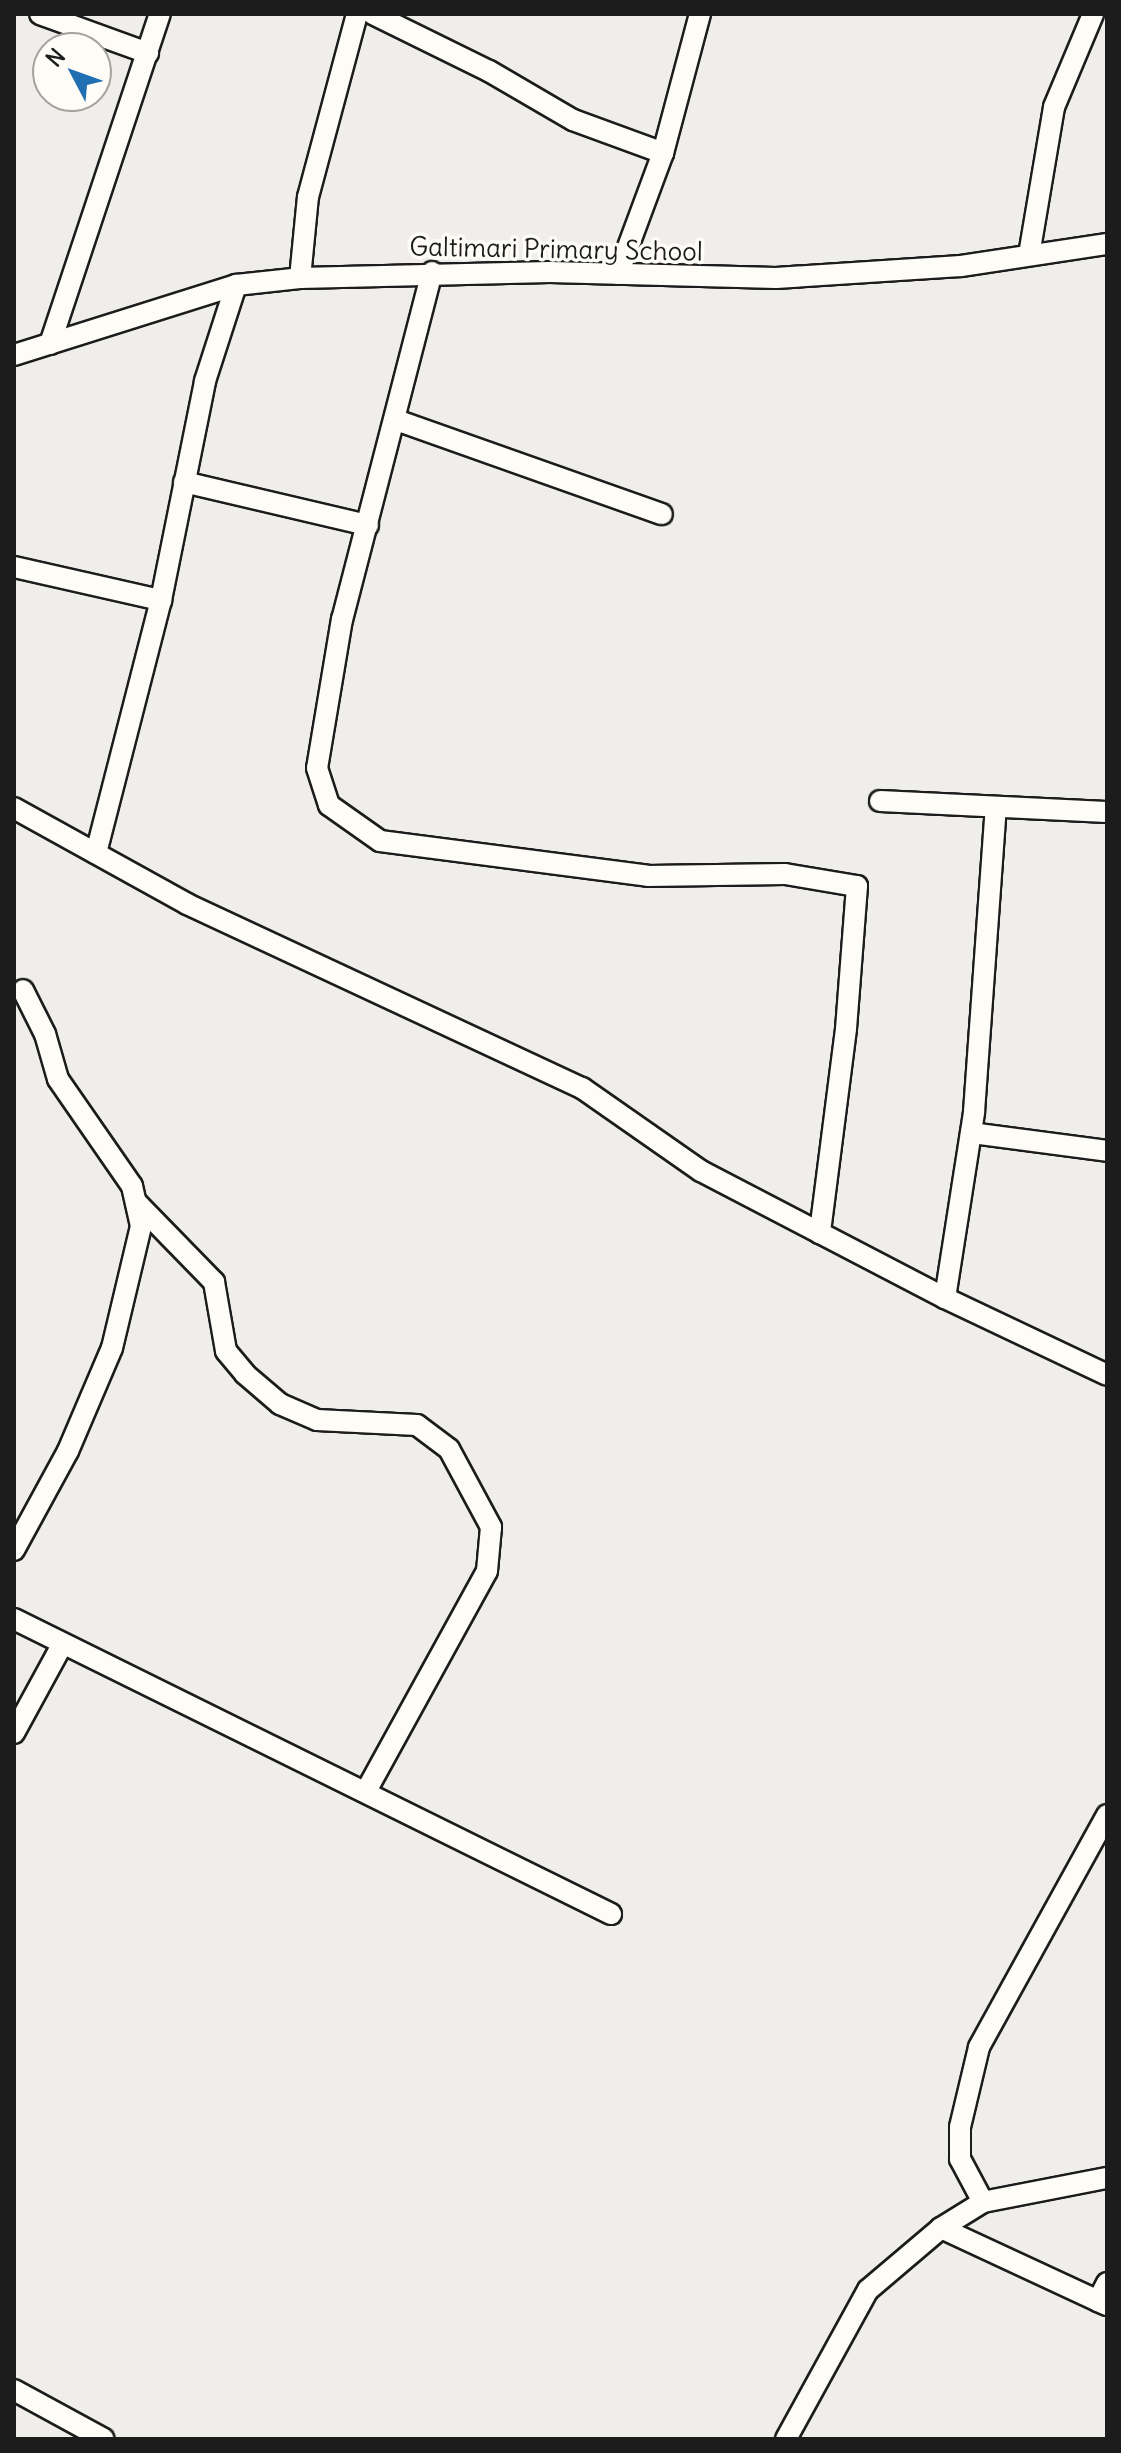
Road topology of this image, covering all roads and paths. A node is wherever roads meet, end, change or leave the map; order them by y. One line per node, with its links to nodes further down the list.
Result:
1 (40, 14): 7 (street)
2 (160, 14): 7 (street)
3 (357, 14): 13 (street)
4 (373, 14): 8 (street)
5 (700, 14): 8 (street)
6 (1093, 14): 10 (street)
7 (148, 53): 15 (street)
8 (663, 153): 12 (street)
9 (1107, 244): 10 (street, Galtimari Primary School)
10 (1029, 255): 12 (street, Galtimari Primary School)
11 (432, 272): 12 (street, Galtimari Primary School); 13 (street, Galtimari Primary School); 17 (street)
12 (618, 274)
13 (300, 278): 14 (street, Galtimari Primary School)
14 (236, 285): 15 (street, Galtimari Primary School); 18 (street)
15 (50, 344): 16 (street, Galtimari Primary School)
16 (14, 355)
17 (396, 420): 19 (street); 20 (street)
18 (184, 482): 20 (street); 22 (street)
19 (662, 514)
20 (368, 525): 32 (street)
21 (14, 567): 22 (street)
22 (161, 600): 27 (street)
23 (880, 801): 25 (street)
24 (14, 808): 27 (street)
25 (996, 808): 26 (street); 29 (street)
26 (1107, 812)
27 (96, 853): 32 (street)
28 (23, 990): 31 (street)
29 (971, 1133): 30 (street); 33 (street)
30 (1107, 1151)
31 (136, 1202): 35 (street); 39 (street)
32 (820, 1233): 33 (street)
33 (945, 1298): 34 (street)
34 (1107, 1375)
35 (14, 1550)
36 (14, 1619): 37 (street)
37 (62, 1645): 38 (street); 39 (street)
38 (14, 1733)
39 (366, 1791): 41 (street)
40 (1107, 1815): 43 (street)
41 (611, 1914)
42 (1107, 2178): 43 (street)
43 (983, 2202): 44 (street)
44 (941, 2228): 45 (street); 48 (street)
45 (1104, 2297)
46 (14, 2390): 47 (street)
47 (104, 2439)
48 (786, 2439)

